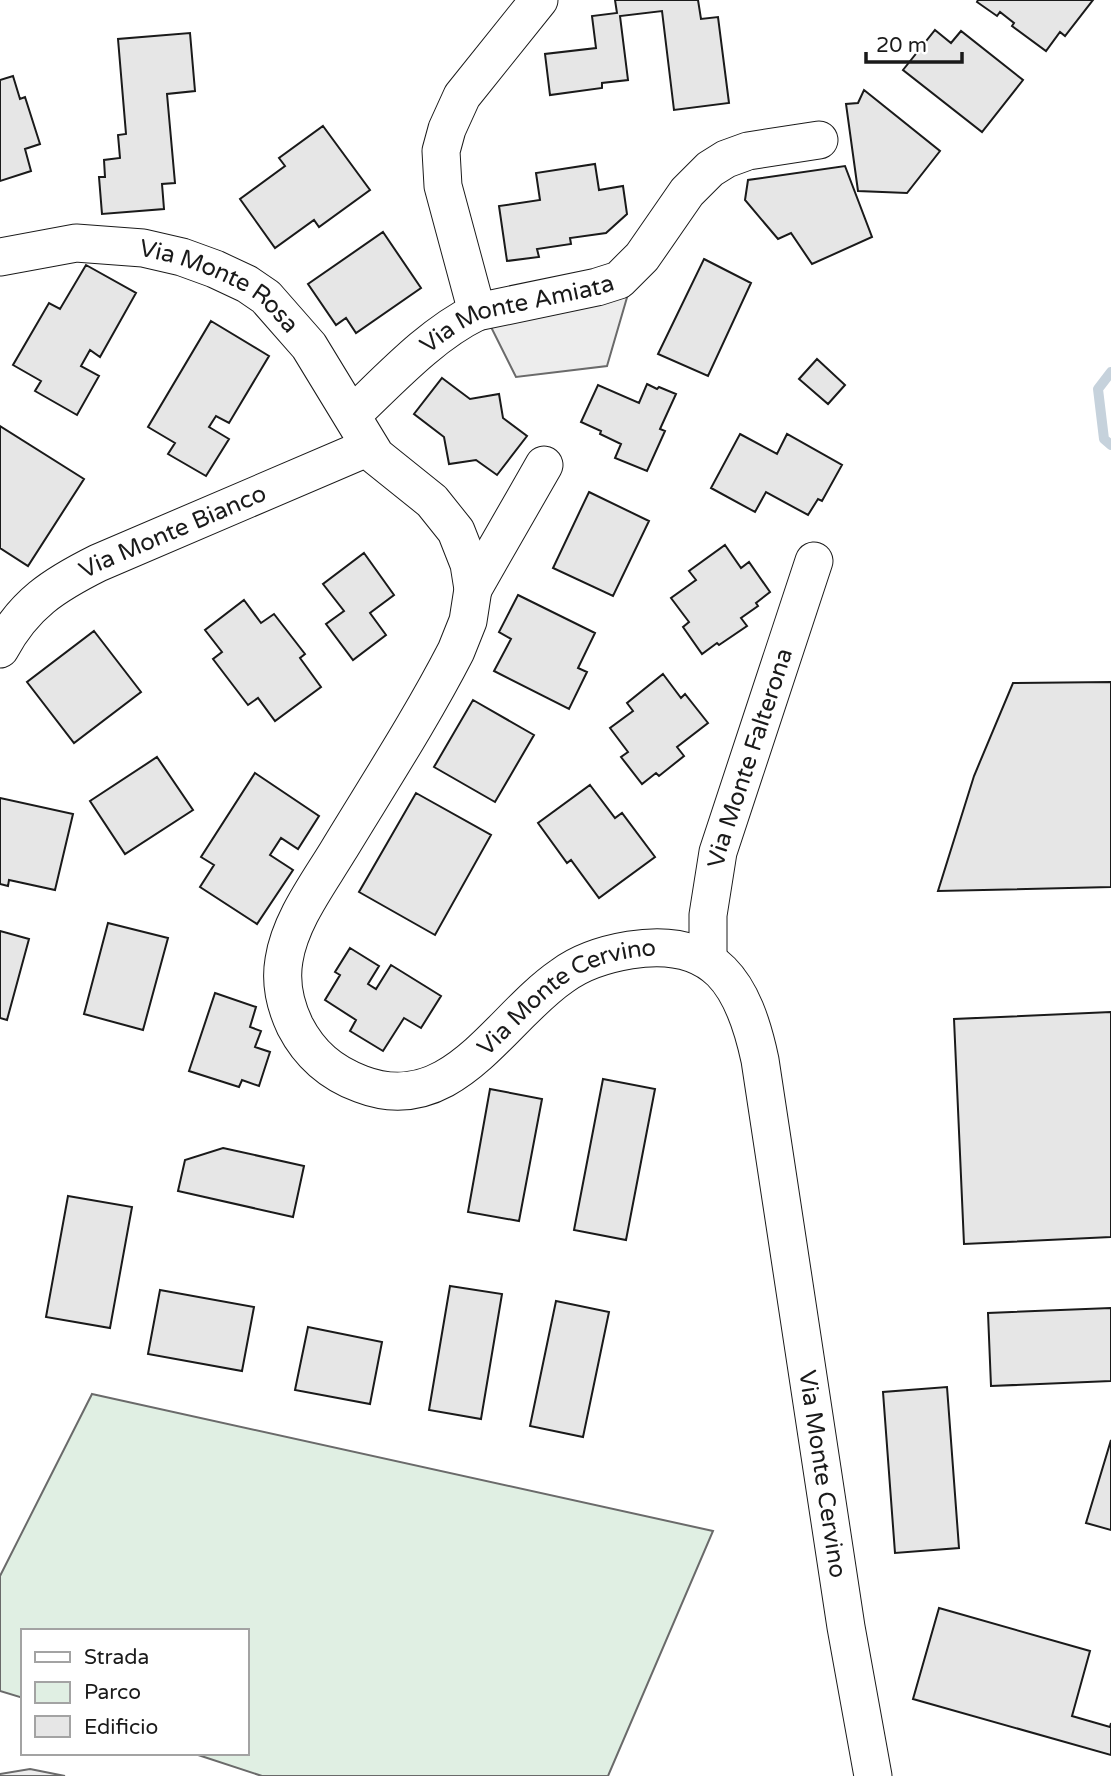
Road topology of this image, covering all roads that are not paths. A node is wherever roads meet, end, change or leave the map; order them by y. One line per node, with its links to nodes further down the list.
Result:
1 (538, 0): 4 (street)
2 (819, 140): 4 (street, Via Monte Amiata)
3 (0, 257): 5 (street, Via Monte Rosa)
4 (477, 312): 5 (street, Via Monte Amiata)
5 (352, 415): 6 (street, Via Monte Rosa)
6 (369, 447): 9 (street, Via Monte Cervino); 10 (street, Via Monte Bianco)
7 (544, 465): 9 (street)
8 (814, 561): 11 (street, Via Monte Falterona)
9 (473, 589): 11 (street, Via Monte Cervino)
10 (0, 649)
11 (708, 960): 12 (street, Via Monte Cervino)
12 (873, 1776)

